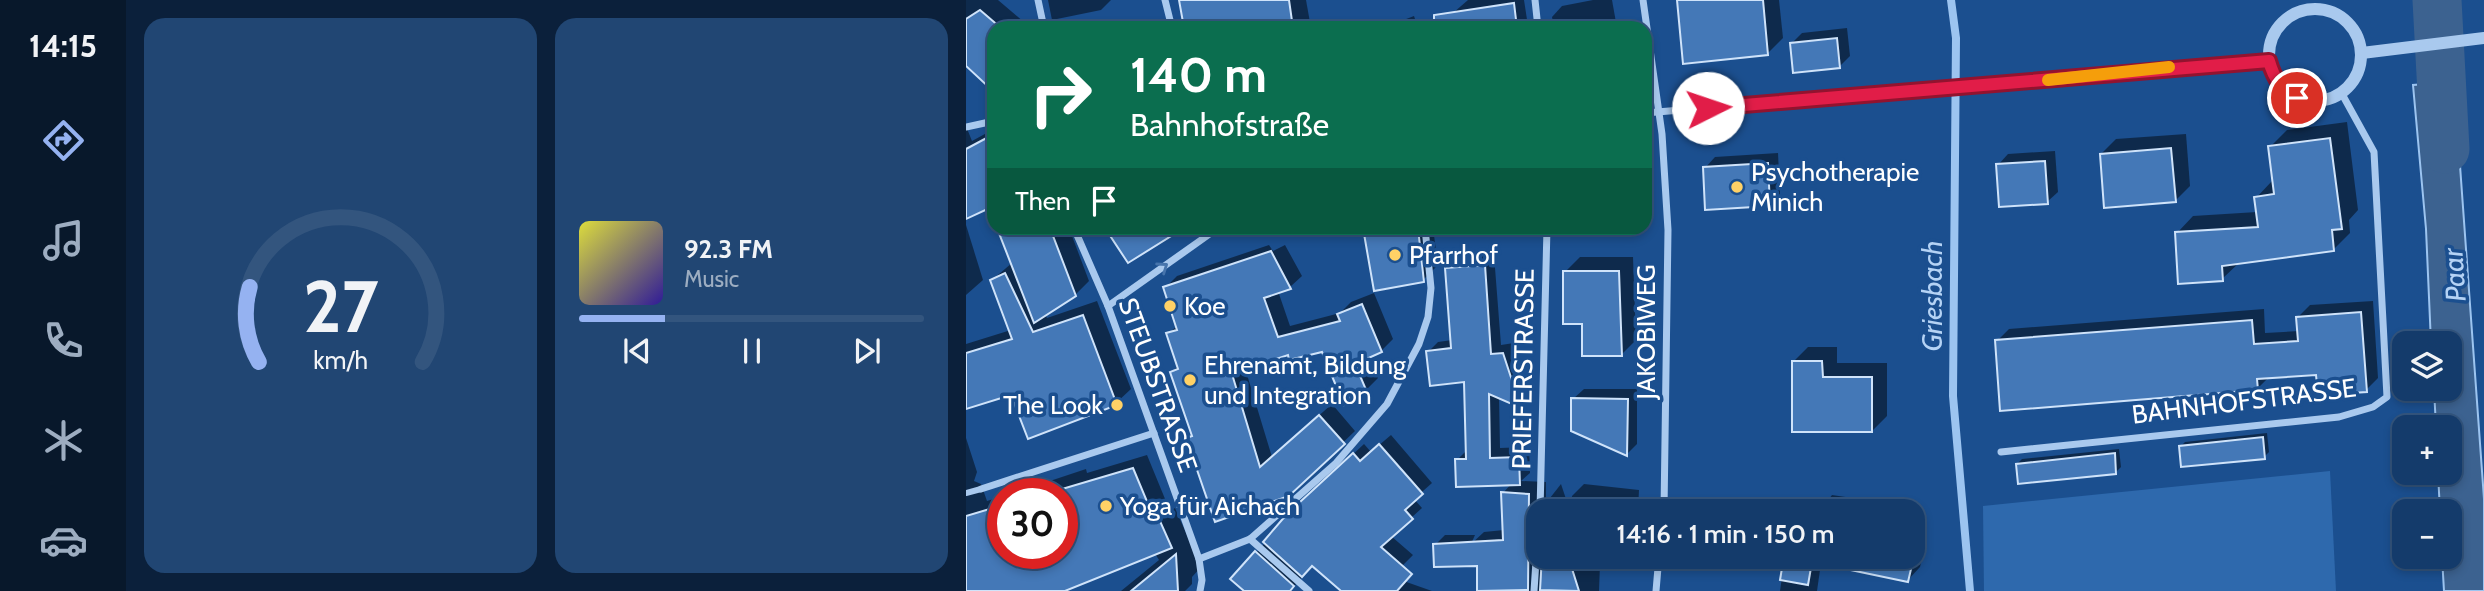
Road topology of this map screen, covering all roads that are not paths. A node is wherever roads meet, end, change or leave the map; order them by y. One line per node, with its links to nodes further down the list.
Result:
1 (1038, 0): 6 (street)
2 (1165, 0): 7 (street)
3 (1535, 0): 8 (street)
4 (1643, 0): 9 (street, JAKOBIWEG)
5 (2305, 5): 11 (street); 12 (street)
6 (1042, 21)
7 (1170, 21)
8 (1537, 21)
9 (1646, 21)
10 (2482, 39): 11 (street)
11 (2362, 53): 14 (street)
12 (2269, 61): 14 (street); 15 (street)
13 (1652, 62): 15 (street, JAKOBIWEG)
14 (2342, 94): 26 (street, BAHNHOFSTRASSE)
15 (1659, 111): 16 (street); 30 (street, JAKOBIWEG)
16 (1652, 112)
17 (966, 117): 19 (street)
18 (987, 122): 19 (street)
19 (968, 126)
20 (1077, 235): 24 (street, STEUBSTRASSE)
21 (1208, 235): 24 (street, one-way to 21)
22 (1426, 235): 31 (street)
23 (1547, 235): 29 (street, PRIEFERSTRASSE)
24 (1108, 306): 25 (street, STEUBSTRASSE)
25 (1154, 433): 27 (street); 32 (street, STEUBSTRASSE)
26 (2001, 452)
27 (981, 489): 28 (street)
28 (966, 493)
29 (1540, 499)
30 (1664, 499)
31 (1250, 539): 32 (street); 36 (street)
32 (1199, 559): 35 (street, STEUBSTRASSE)
33 (1535, 569): 37 (street)
34 (1658, 569): 38 (street)
35 (1200, 591)
36 (1309, 591)
37 (1534, 591)
38 (1656, 591)

